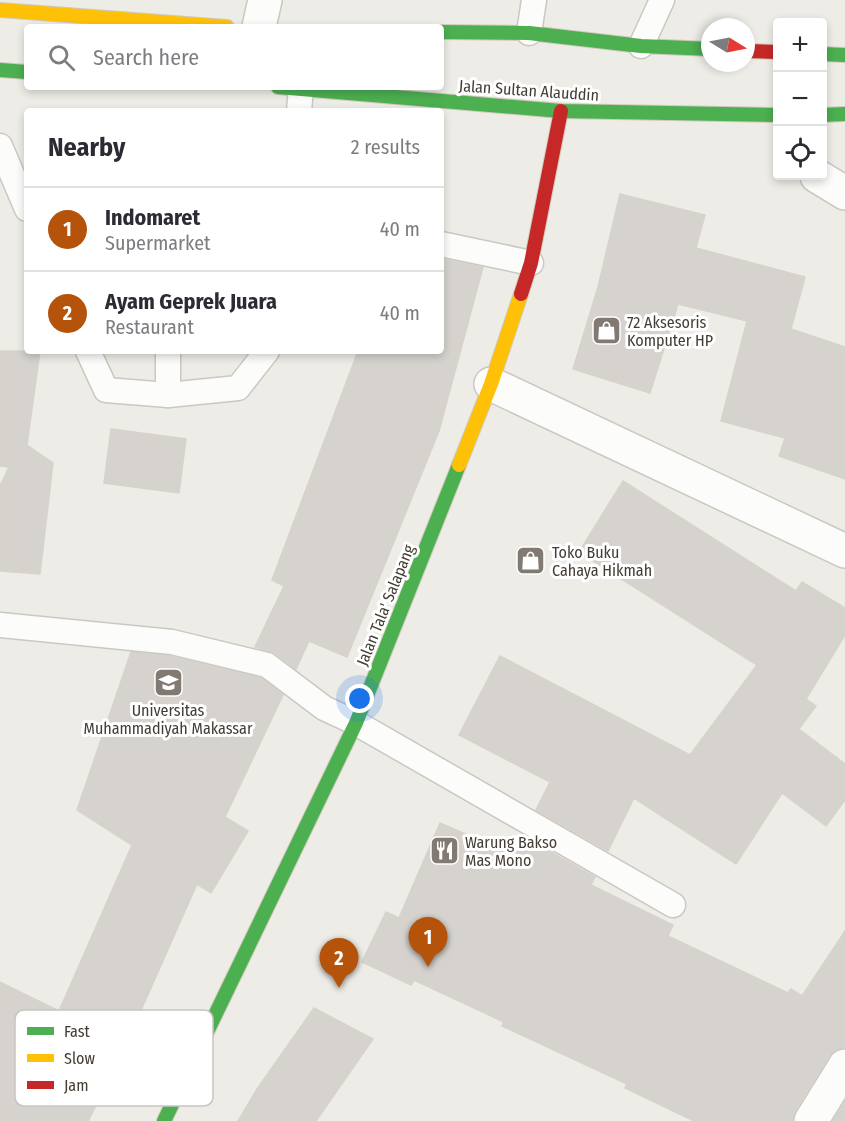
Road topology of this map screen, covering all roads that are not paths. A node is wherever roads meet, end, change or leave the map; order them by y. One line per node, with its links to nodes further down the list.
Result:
1 (266, 0): 6 (street)
2 (534, 0): 8 (lane)
3 (662, 0): 9 (lane)
4 (0, 10): 5 (main road)
5 (187, 24)
6 (260, 24)
7 (444, 32): 8 (main road)
8 (529, 33): 9 (main road)
9 (641, 46): 10 (main road)
10 (701, 49)
11 (755, 51): 12 (main road)
12 (773, 52)
13 (827, 54): 14 (main road)
14 (845, 55)
15 (0, 70): 16 (main road)
16 (24, 72)
17 (293, 95): 18 (main road, Jalan Sultan Alauddin)
18 (561, 111): 20 (main road, Jalan Sultan Alauddin); 28 (main road, Jalan Tala' Salapang)
19 (845, 114): 21 (main road)
20 (773, 115)
21 (827, 115)
22 (0, 146): 23 (lane)
23 (20, 177): 26 (lane)
24 (824, 180): 25 (street)
25 (845, 193)
26 (24, 195)
27 (444, 245): 28 (lane)
28 (531, 263): 32 (main road, Jalan Tala' Salapang)
29 (89, 354): 33 (lane)
30 (168, 354): 33 (lane)
31 (265, 354): 33 (lane)
32 (492, 384): 34 (street); 36 (main road, Jalan Tala' Salapang)
33 (168, 395)
34 (845, 551)
35 (0, 625): 36 (lane)
36 (356, 723): 37 (lane); 38 (main road, Jalan Tala' Salapang)
37 (673, 905)
38 (213, 1019)
39 (845, 1066): 42 (street)
40 (171, 1106): 41 (main road, Jalan Tala' Salapang)
41 (164, 1121)
42 (811, 1121)

